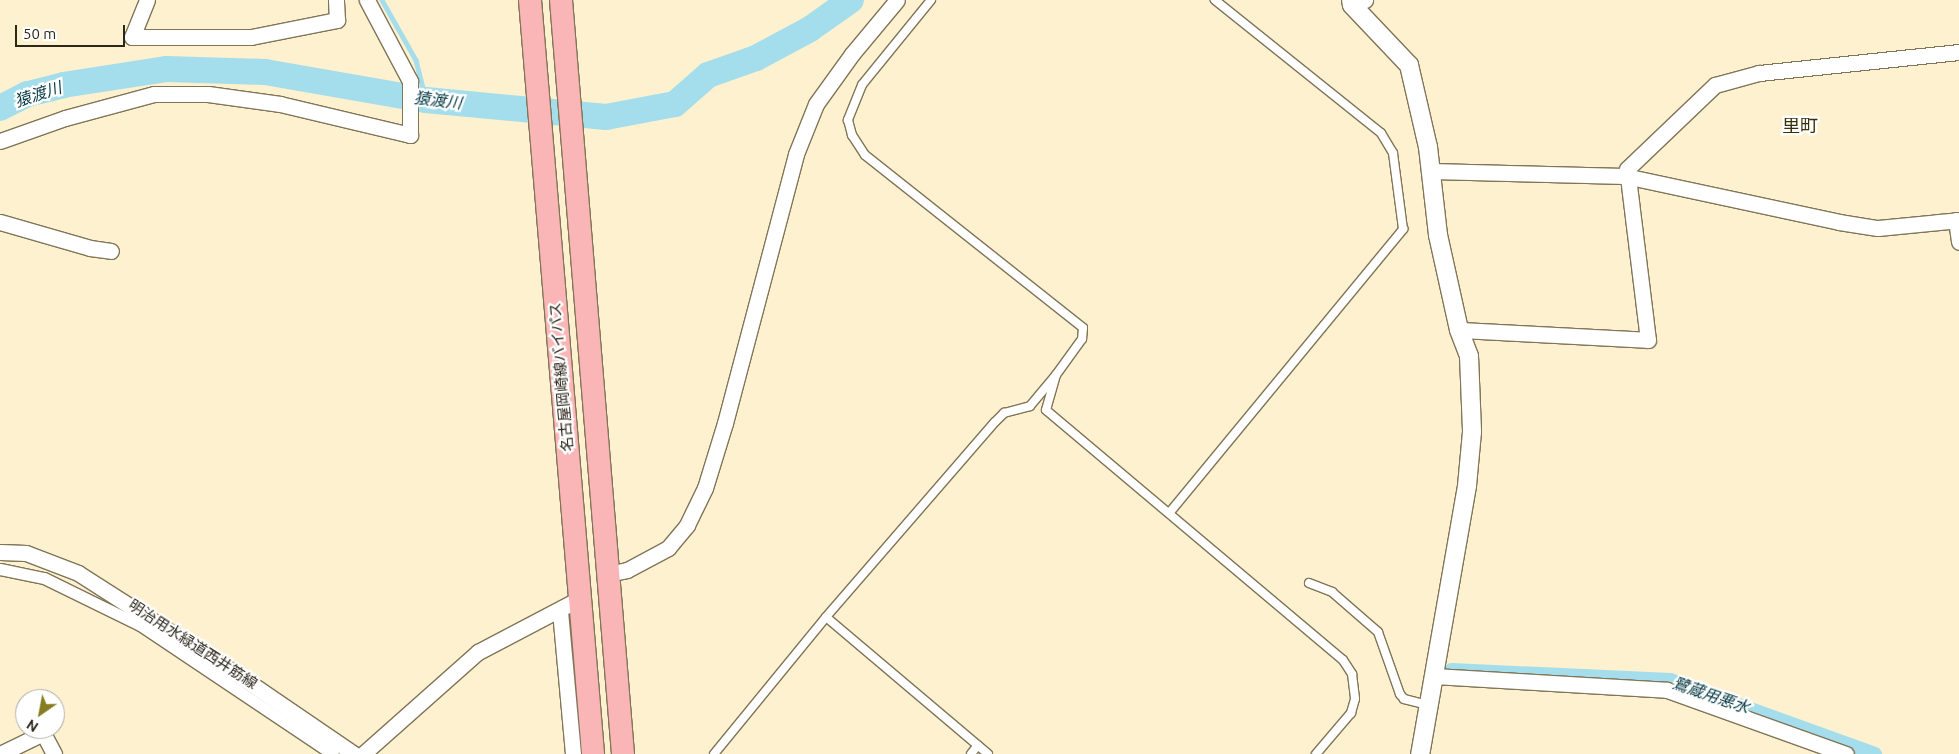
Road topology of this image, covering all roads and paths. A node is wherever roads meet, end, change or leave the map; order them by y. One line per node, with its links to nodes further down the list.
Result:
1 (147, 0): 2 (street)
2 (336, 0)
3 (367, 0): 11 (street)
4 (530, 0): 25 (main road, 名古屋岡崎線バイパス)
5 (561, 0): 23 (main road, 名古屋岡崎線バイパス)
6 (898, 0): 23 (street)
7 (931, 0): 19 (lane)
8 (1214, 0): 20 (lane)
9 (1356, 2): 12 (street)
10 (1959, 52): 13 (street)
11 (0, 141)
12 (1432, 171): 13 (street); 18 (street)
13 (1625, 176): 14 (street); 18 (street)
14 (1958, 220): 16 (street)
15 (0, 222): 17 (street)
16 (1959, 242)
17 (111, 251)
18 (1459, 330): 28 (street)
19 (1056, 375): 20 (lane); 27 (lane)
20 (1170, 512): 42 (lane)
21 (0, 552): 34 (street)
22 (0, 569): 33 (street, 明治用水緑道西井筋線)
23 (608, 574): 38 (main road, 名古屋岡崎線バイパス)
24 (1309, 583): 29 (lane)
25 (579, 599): 26 (street); 37 (main road, 名古屋岡崎線バイパス)
26 (560, 611): 35 (street); 36 (street)
27 (826, 617): 30 (lane); 39 (lane)
28 (1433, 676): 29 (street); 44 (street)
29 (1428, 705): 43 (street)
30 (978, 745): 40 (lane); 41 (lane)
31 (0, 754): 32 (street)
32 (54, 754)
33 (334, 754)
34 (354, 754)
35 (363, 754)
36 (573, 754)
37 (593, 754)
38 (623, 754)
39 (714, 754)
40 (971, 754)
41 (988, 754)
42 (1316, 754)
43 (1420, 754)
44 (1846, 754)

